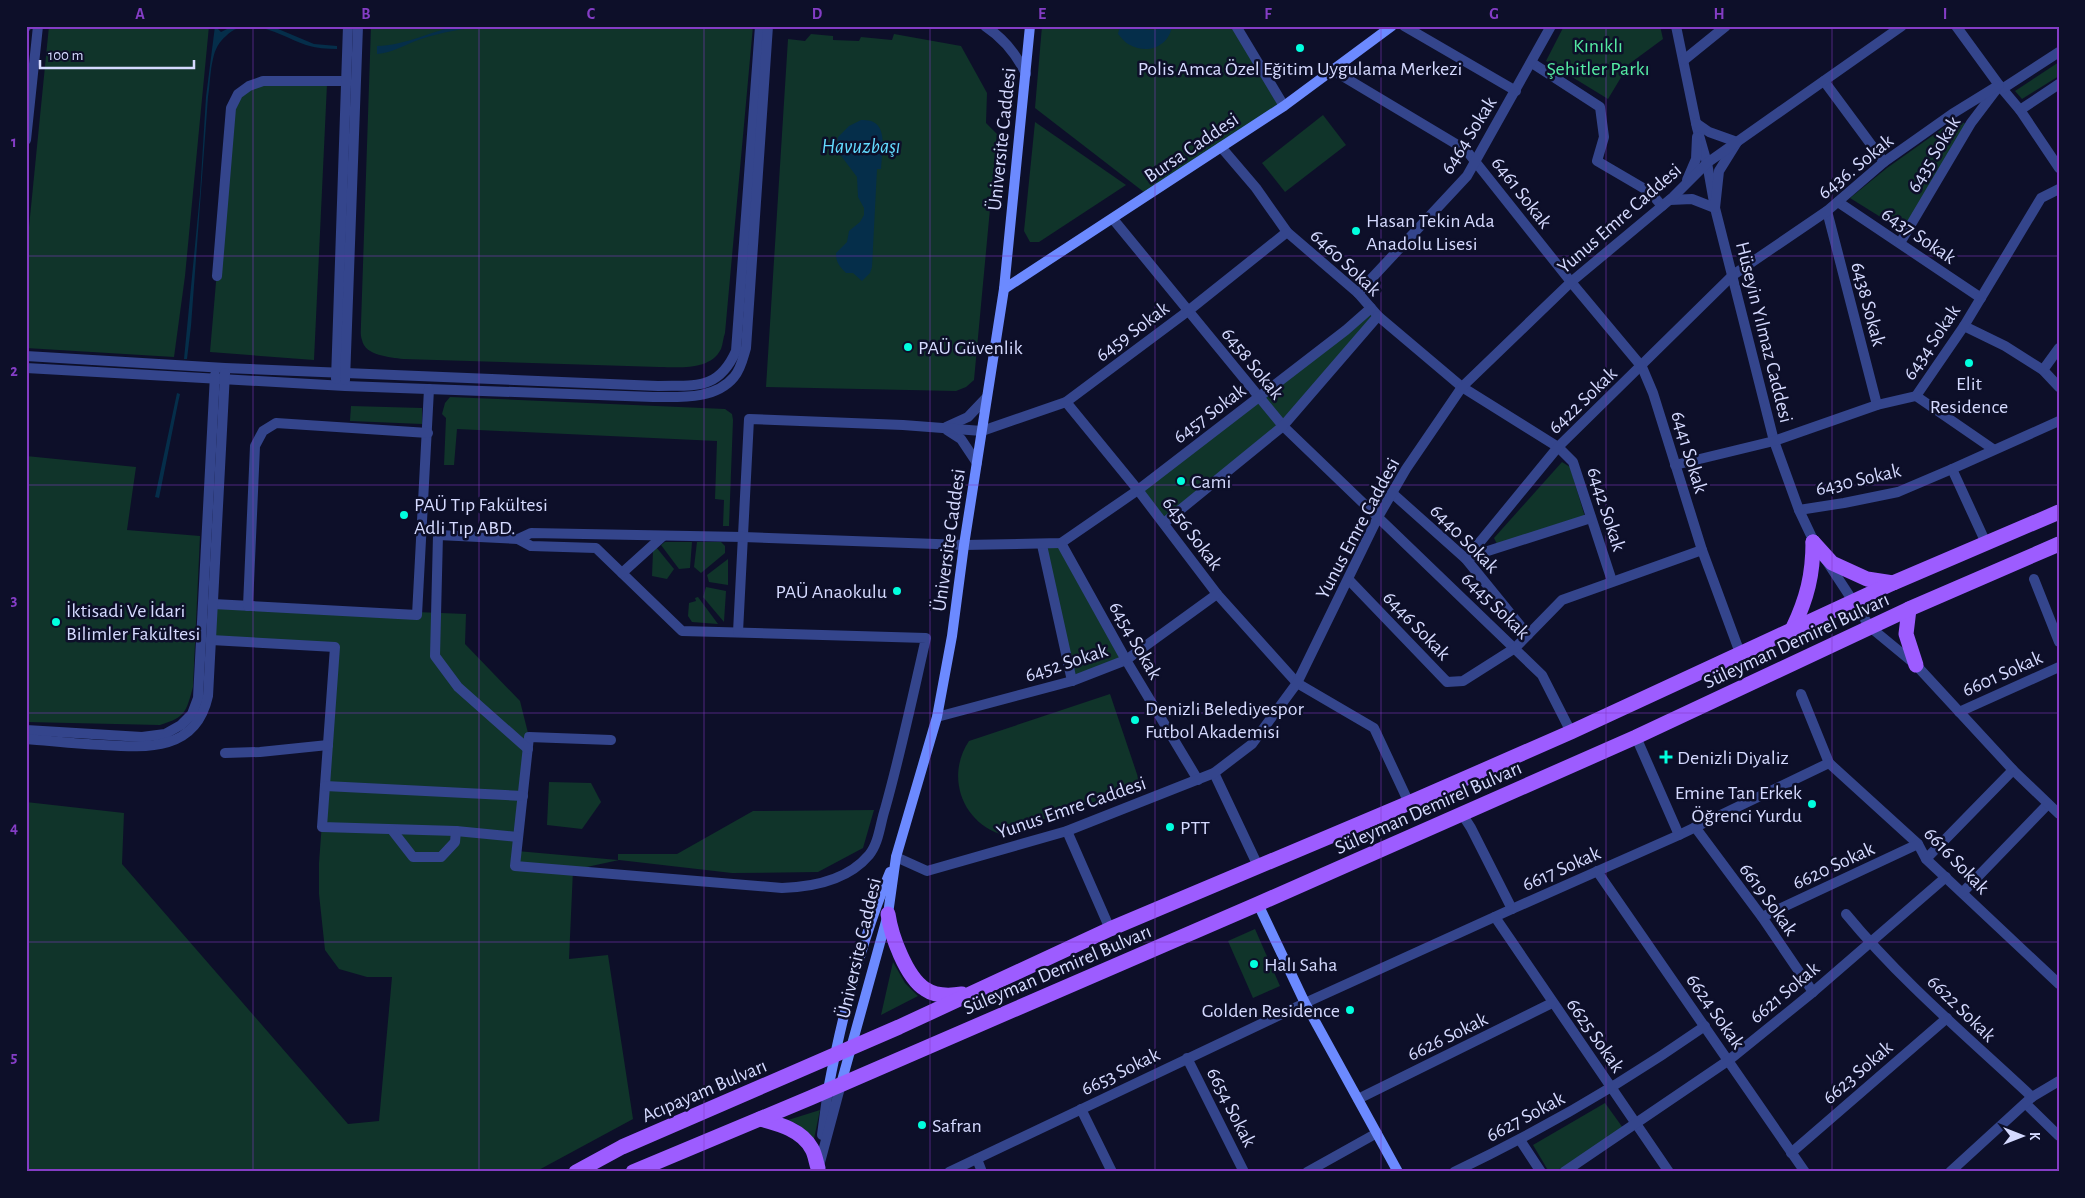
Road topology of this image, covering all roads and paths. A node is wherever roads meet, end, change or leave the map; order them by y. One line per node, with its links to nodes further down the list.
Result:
1 (38, 26): 29 (street)
2 (348, 26): 21 (street)
3 (358, 26): 60 (street)
4 (760, 26): 60 (street)
5 (768, 26): 65 (street)
6 (985, 26): 20 (street)
7 (1030, 26): 20 (main road, Üniversite Caddesi)
8 (1236, 26): 26 (street)
9 (1392, 26): 19 (main road, Bursa Caddesi)
10 (1404, 26): 25 (street)
11 (1676, 26): 17 (street, Hüseyin Yılmaz Caddesi)
12 (1726, 26): 17 (street)
13 (1902, 26): 22 (street, Yunus Emre Caddesi)
14 (1956, 26): 24 (street)
15 (1548, 27): 18 (street, 6464 Sokak)
16 (2059, 52): 24 (street)
17 (1684, 60): 28 (street, Hüseyin Yılmaz Caddesi)
18 (1532, 63): 25 (street, 6464 Sokak); 37 (street)
19 (1334, 71): 26 (main road, Bursa Caddesi); 32 (street, 6461 Sokak)
20 (1026, 74): 47 (main road, Üniversite Caddesi)
21 (346, 81): 45 (street); 60 (street)
22 (1824, 81): 30 (street, Yunus Emre Caddesi); 33 (street)
23 (2059, 84): 27 (street)
24 (2001, 87): 27 (street); 33 (street, 6436. Sokak); 43 (street, 6435 Sokak)
25 (1516, 90): 32 (street, 6464 Sokak)
26 (1284, 106): 31 (main road, Bursa Caddesi)
27 (2020, 110): 35 (street)
28 (1696, 126): 30 (street); 34 (street, Hüseyin Yılmaz Caddesi); 37 (street)
29 (26, 140)
30 (1736, 142): 34 (street, Yunus Emre Caddesi); 39 (street)
31 (1221, 147): 41 (main road, Bursa Caddesi); 42 (street, 6460 Sokak)
32 (1476, 161): 46 (street, 6461 Sokak); 48 (street, 6464 Sokak)
33 (1884, 162): 38 (street, 6436. Sokak)
34 (1707, 163): 37 (street, Yunus Emre Caddesi); 39 (street, Hüseyin Yılmaz Caddesi)
35 (2059, 168)
36 (2059, 188): 49 (street, 6434 Sokak)
37 (1669, 201): 39 (street); 46 (street, Yunus Emre Caddesi)
38 (1838, 202): 40 (street, 6436. Sokak); 43 (street, 6437 Sokak)
39 (1715, 208): 44 (street, Hüseyin Yılmaz Caddesi)
40 (1827, 211): 44 (street, 6436. Sokak); 70 (street, 6438 Sokak)
41 (1113, 219): 47 (main road, Bursa Caddesi); 51 (street, 6458 Sokak)
42 (1287, 232): 48 (street, 6460 Sokak); 51 (street, 6459 Sokak)
43 (1900, 243): 49 (street, 6437 Sokak)
44 (1733, 275): 57 (street, 6422 Sokak); 76 (street, Hüseyin Yılmaz Caddesi)
45 (217, 276)
46 (1570, 282): 57 (street, 6441 Sokak); 64 (street, Yunus Emre Caddesi)
47 (1004, 289): 67 (main road, Üniversite Caddesi)
48 (1358, 294): 50 (street, 6460 Sokak)
49 (1981, 298): 53 (street, 6434 Sokak)
50 (1371, 308): 52 (street, 6460 Sokak); 68 (street, 6457 Sokak)
51 (1188, 311): 68 (street, 6458 Sokak); 69 (street, 6459 Sokak)
52 (1378, 316): 64 (street, 6460 Sokak); 72 (street)
53 (1964, 326): 59 (street); 66 (street, 6434 Sokak)
54 (2059, 348): 59 (street)
55 (26, 356): 56 (street)
56 (220, 367): 60 (street); 61 (street)
57 (1642, 367): 77 (street, 6422 Sokak); 80 (street, 6441 Sokak)
58 (26, 368): 61 (street)
59 (2043, 370): 63 (street)
60 (341, 373): 62 (street)
61 (219, 380): 62 (street); 107 (street); 126 (street)
62 (340, 385): 65 (street)
63 (2059, 387)
64 (1462, 388): 77 (street, 6442 Sokak); 83 (street, Yunus Emre Caddesi)
65 (429, 389): 75 (street)
66 (1916, 396): 70 (street, 6434 Sokak); 78 (street)
67 (987, 397): 73 (street); 74 (main road, Üniversite Caddesi)
68 (1258, 398): 72 (street, 6458 Sokak); 82 (street, 6457 Sokak)
69 (1066, 402): 74 (street, 6459 Sokak); 82 (street, 6456 Sokak)
70 (1877, 406): 76 (street, 6434 Sokak)
71 (2059, 421): 78 (street, 6430 Sokak)
72 (1283, 426): 86 (street, 6458 Sokak); 88 (street)
73 (944, 428): 74 (street); 79 (street); 90 (street)
74 (982, 431): 79 (main road, Üniversite Caddesi)
75 (428, 433): 108 (street); 108 (street)
76 (1774, 441): 80 (street, 6434 Sokak); 84 (street, Hüseyin Yılmaz Caddesi)
77 (1558, 447): 87 (street, 6442 Sokak); 99 (street, 6422 Sokak)
78 (1994, 449): 81 (street, 6430 Sokak)
79 (977, 463): 96 (main road, Üniversite Caddesi)
80 (1675, 465): 98 (street, 6441 Sokak)
81 (1952, 469): 84 (street, 6430 Sokak); 94 (street)
82 (1138, 490): 88 (street, 6456 Sokak); 93 (street, 6457 Sokak)
83 (1392, 493): 86 (street, Yunus Emre Caddesi); 99 (street, 6440 Sokak)
84 (1799, 510): 92 (street, Hüseyin Yılmaz Caddesi)
85 (2059, 512): 94 (main road, Süleyman Demirel Bulvarı)
86 (1378, 517): 102 (street, Yunus Emre Caddesi); 116 (street, 6445 Sokak)
87 (1591, 518): 99 (street); 103 (street, 6442 Sokak)
88 (1164, 523): 105 (street, 6456 Sokak)
89 (663, 536): 90 (street); 91 (street); 100 (street)
90 (743, 537): 96 (street); 112 (street)
91 (518, 539): 100 (street); 132 (street)
92 (1813, 542): 104 (main road); 106 (street, Hüseyin Yılmaz Caddesi); 111 (main road)
93 (1061, 543): 97 (street); 118 (street, 6454 Sokak)
94 (1986, 543): 104 (main road, Süleyman Demirel Bulvarı)
95 (2059, 544): 109 (main road, Süleyman Demirel Bulvarı)
96 (964, 545): 97 (street); 125 (main road, Üniversite Caddesi)
97 (1042, 545): 121 (street)
98 (1702, 550): 103 (street, 6446 Sokak); 117 (street, 6441 Sokak)
99 (1466, 559): 113 (street, 6440 Sokak)
100 (622, 573): 112 (street)
101 (2034, 579): 115 (street)
102 (1349, 580): 116 (street, 6446 Sokak); 122 (street, Yunus Emre Caddesi)
103 (1612, 581): 113 (street, 6446 Sokak)
104 (1893, 583): 106 (main road, Süleyman Demirel Bulvarı)
105 (1217, 594): 118 (street, 6452 Sokak); 122 (street, 6456 Sokak)
106 (1853, 602): 110 (street, Hüseyin Yılmaz Caddesi); 111 (main road, Süleyman Demirel Bulvarı)
107 (213, 604): 108 (street); 114 (street)
108 (248, 606)
109 (1908, 609): 110 (main road, Süleyman Demirel Bulvarı); 119 (main road)
110 (1870, 627): 119 (street, Hüseyin Yılmaz Caddesi); 128 (main road, Süleyman Demirel Bulvarı)
111 (1793, 628): 117 (main road, Süleyman Demirel Bulvarı)
112 (738, 632): 149 (street)
113 (1528, 635): 116 (street, 6446 Sokak)
114 (211, 640): 129 (street); 131 (street)
115 (2059, 642)
116 (1514, 648): 127 (street, 6445 Sokak)
117 (1740, 653): 127 (main road, Süleyman Demirel Bulvarı)
118 (1126, 660): 121 (street, 6452 Sokak); 137 (street, 6454 Sokak)
119 (1916, 665): 124 (street, Hüseyin Yılmaz Caddesi)
120 (2059, 667): 124 (street, 6601 Sokak)
121 (1072, 681): 125 (street, 6452 Sokak)
122 (1297, 683): 136 (street, Yunus Emre Caddesi); 140 (street, 6456 Sokak)
123 (1801, 694): 134 (street)
124 (1959, 712): 135 (street, Hüseyin Yılmaz Caddesi)
125 (937, 717): 151 (main road, Üniversite Caddesi)
126 (26, 730)
127 (1571, 732): 140 (main road, Süleyman Demirel Bulvarı)
128 (1636, 737): 142 (main road, Süleyman Demirel Bulvarı); 148 (street)
129 (26, 739)
130 (611, 740): 132 (street)
131 (328, 745): 133 (street); 138 (street)
132 (528, 749): 139 (street)
133 (225, 753)
134 (1829, 762): 144 (street, 6617 Sokak); 150 (street, 6616 Sokak)
135 (2012, 770): 141 (street, Hüseyin Yılmaz Caddesi); 152 (street)
136 (1214, 773): 137 (street, Yunus Emre Caddesi); 153 (street)
137 (1198, 780): 147 (street, Yunus Emre Caddesi)
138 (325, 786): 139 (street); 145 (street)
139 (523, 796): 149 (street)
140 (1409, 803): 153 (main road, Süleyman Demirel Bulvarı)
141 (2048, 804): 143 (street, Hüseyin Yılmaz Caddesi); 156 (street)
142 (1462, 814): 157 (main road, Süleyman Demirel Bulvarı); 158 (street)
143 (2059, 814)
144 (1695, 827): 148 (street, 6617 Sokak); 162 (street, 6619 Sokak)
145 (392, 830): 146 (street); 146 (street)
146 (456, 831): 149 (street)
147 (1067, 831): 151 (street, Yunus Emre Caddesi); 163 (street)
148 (1679, 835): 154 (street, 6617 Sokak)
149 (518, 837)
150 (1918, 844): 152 (street, 6616 Sokak); 162 (street, 6620 Sokak)
151 (896, 857): 159 (main road, Üniversite Caddesi); 173 (main road)
152 (1926, 859): 155 (street, 6616 Sokak)
153 (1258, 866): 163 (main road, Süleyman Demirel Bulvarı)
154 (1597, 871): 158 (street, 6617 Sokak); 171 (street, 6624 Sokak)
155 (1946, 877): 156 (street, 6616 Sokak); 164 (street, 6621 Sokak)
156 (1963, 892): 165 (street, 6616 Sokak)
157 (1258, 904): 168 (main road); 178 (main road, Süleyman Demirel Bulvarı)
158 (1512, 908): 161 (street, 6617 Sokak)
159 (888, 914): 166 (main road); 172 (main road, Üniversite Caddesi)
160 (1846, 914): 164 (street, 6622 Sokak)
161 (1495, 917): 168 (street, 6617 Sokak); 169 (street, 6625 Sokak)
162 (1762, 918): 167 (street, 6619 Sokak)
163 (1110, 929): 166 (main road, Süleyman Demirel Bulvarı)
164 (1869, 942): 167 (street, 6621 Sokak); 170 (street, 6622 Sokak)
165 (2059, 984)
166 (976, 992): 172 (main road, Süleyman Demirel Bulvarı)
167 (1813, 992): 175 (street, 6621 Sokak)
168 (1305, 1003): 174 (street, 6653 Sokak); 179 (main road)
169 (1552, 1004): 177 (street, 6625 Sokak); 179 (street, 6626 Sokak)
170 (1947, 1018): 180 (street, 6622 Sokak); 187 (street, 6623 Sokak)
171 (1705, 1026): 175 (street, 6624 Sokak); 177 (street, 6627 Sokak)
172 (851, 1049): 173 (main road, Acıpayam Bulvarı); 178 (main road, Üniversite Caddesi)
173 (834, 1055): 178 (main road); 190 (main road, Acıpayam Bulvarı)
174 (1187, 1058): 181 (street, 6653 Sokak); 195 (street, 6654 Sokak)
175 (1729, 1060): 183 (street, 6621 Sokak); 187 (street, 6624 Sokak)
176 (2059, 1081): 180 (street)
177 (1612, 1088): 183 (street, 6625 Sokak); 186 (street, 6627 Sokak)
178 (835, 1093): 182 (main road, Süleyman Demirel Bulvarı); 189 (street); 189 (street)
179 (1358, 1099): 184 (main road)
180 (2029, 1100): 185 (street, 6622 Sokak); 203 (street)
181 (1081, 1110): 188 (street, 6653 Sokak); 194 (street)
182 (760, 1119): 189 (main road); 191 (main road)
183 (1637, 1122): 200 (street, 6621 Sokak); 201 (street, 6625 Sokak)
184 (1377, 1133): 196 (street); 197 (main road)
185 (2059, 1136)
186 (1520, 1140): 198 (street, 6627 Sokak); 199 (street)
187 (1791, 1153): 202 (street, 6624 Sokak)
188 (977, 1158): 192 (street, 6653 Sokak); 193 (street)
189 (818, 1170)
190 (576, 1172)
191 (633, 1172)
192 (949, 1172)
193 (982, 1172)
194 (1112, 1172)
195 (1244, 1172)
196 (1306, 1172)
197 (1398, 1172)
198 (1454, 1172)
199 (1541, 1172)
200 (1564, 1172)
201 (1670, 1172)
202 (1805, 1172)
203 (1950, 1172)

